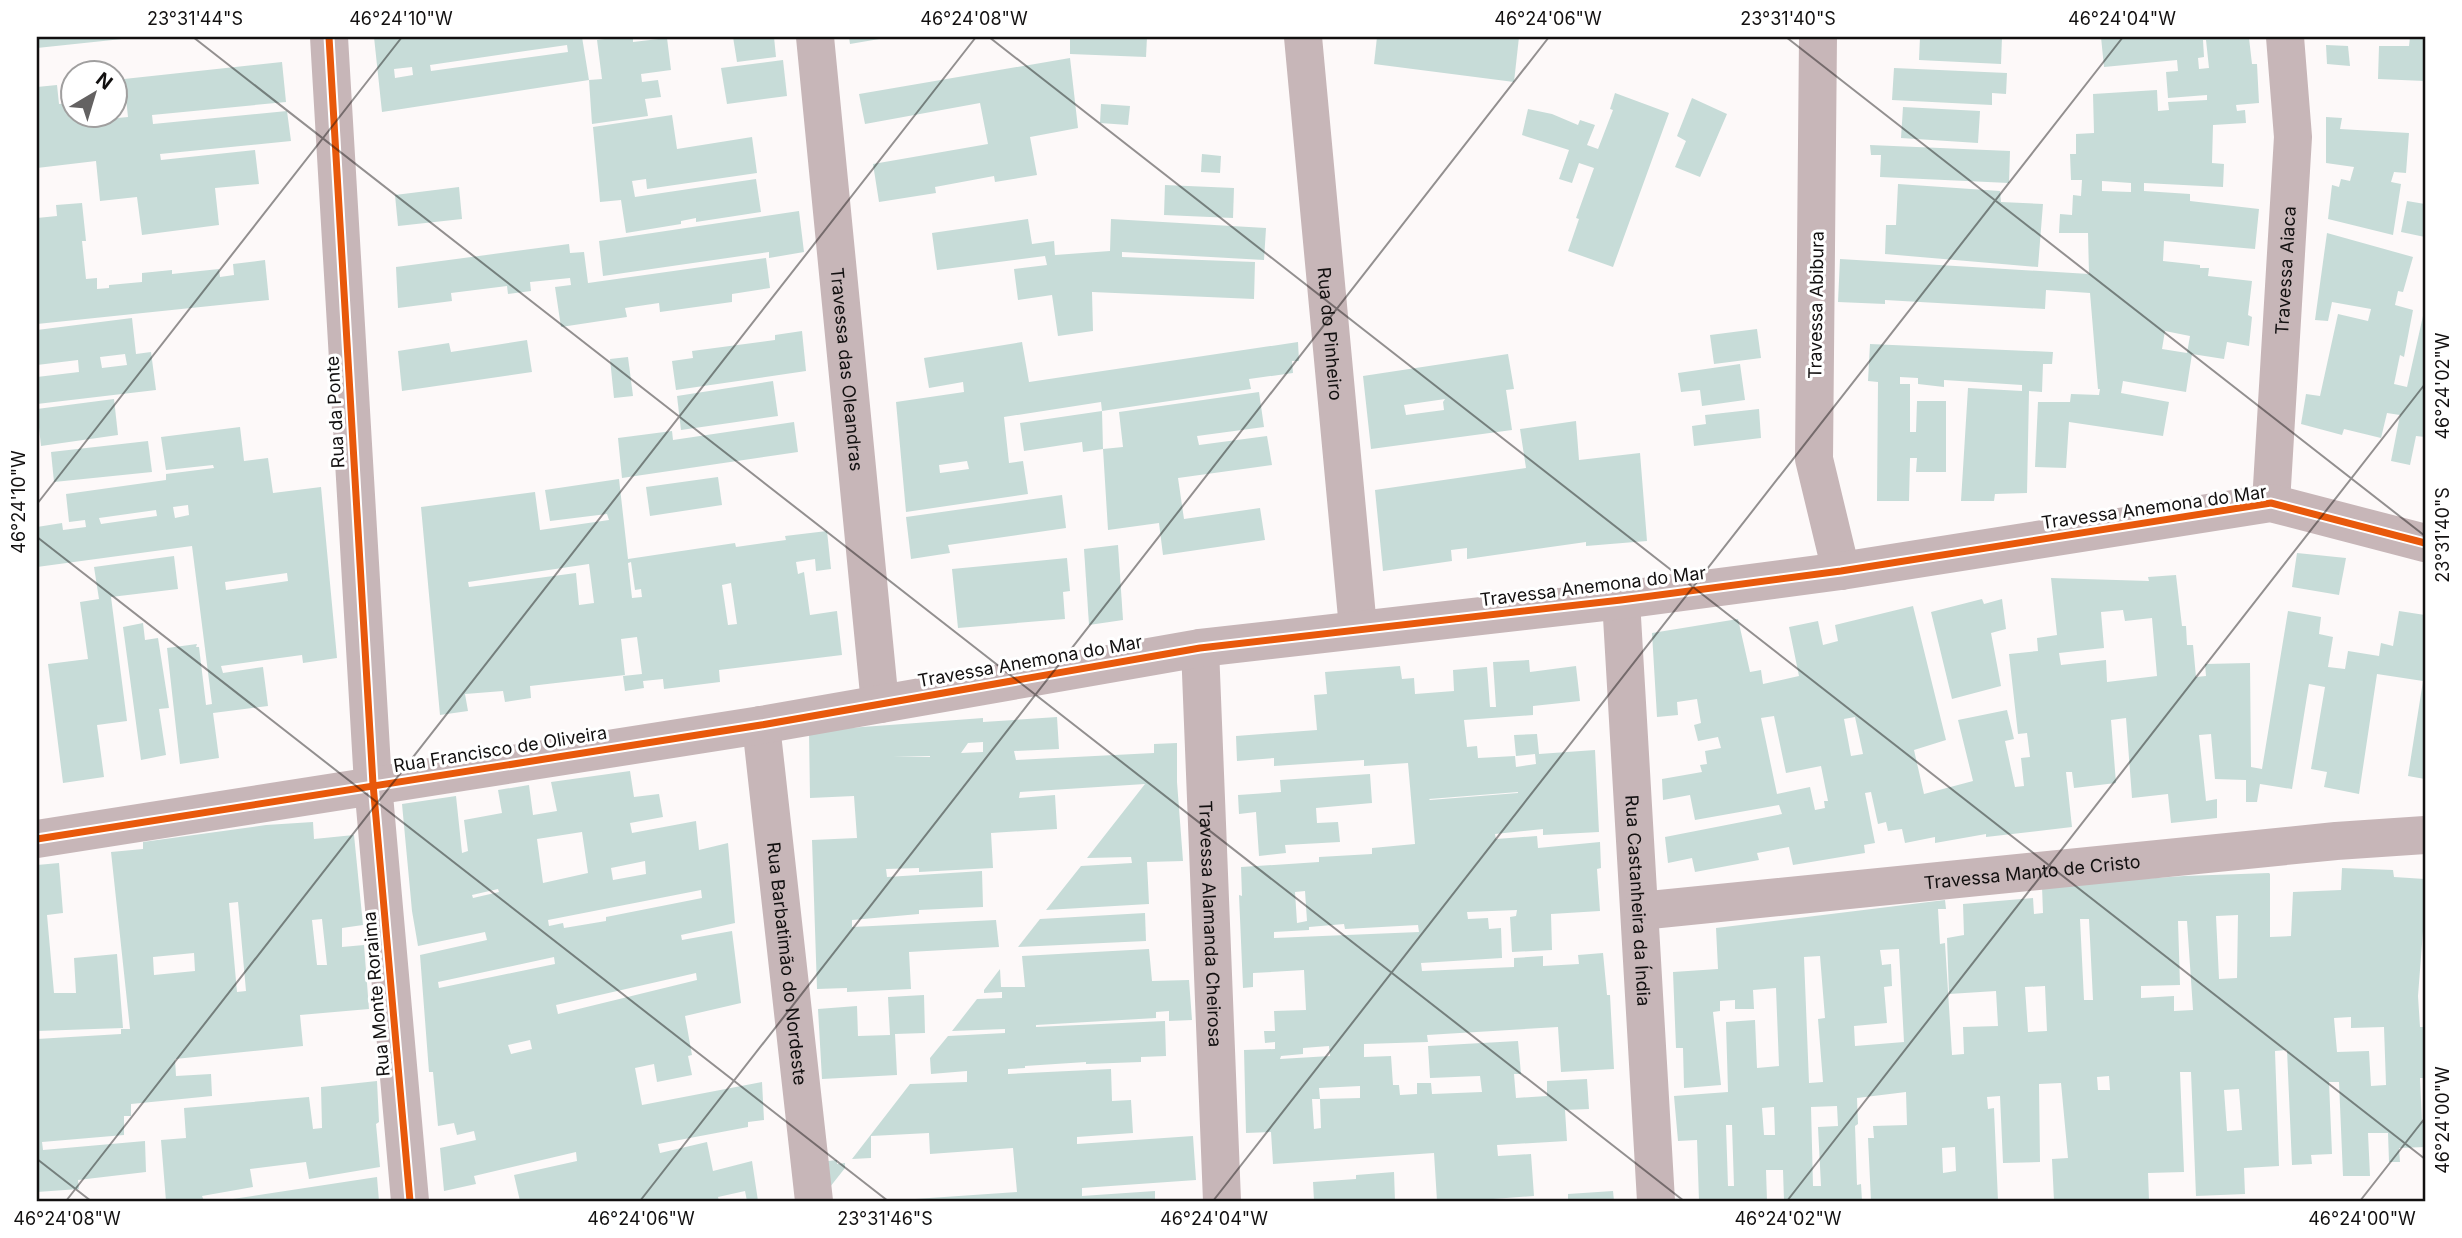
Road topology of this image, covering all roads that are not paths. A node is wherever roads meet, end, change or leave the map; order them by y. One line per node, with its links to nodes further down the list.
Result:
1 (329, 37): 14 (street, Rua da Ponte)
2 (815, 37): 12 (street, Travessa das Oleandras)
3 (1303, 37): 10 (street, Rua do Pinheiro)
4 (1818, 37): 8 (street, Travessa Abibura)
5 (2286, 37): 6 (street, Travessa Aiaca)
6 (2271, 503): 7 (street, Travessa Anemona do Mar); 8 (street, Travessa Anemona do Mar)
7 (2425, 543)
8 (1841, 571): 9 (street, Travessa Anemona do Mar)
9 (1621, 600): 10 (street, Travessa Anemona do Mar); 17 (street, Rua Castanheira da Índia)
10 (1359, 628): 11 (street, Travessa Anemona do Mar)
11 (1200, 648): 12 (street, Travessa Anemona do Mar); 20 (street, Travessa Alamanda Cheirosa)
12 (880, 704): 13 (street, Travessa Anemona do Mar)
13 (761, 725): 14 (street, Rua Francisco de Oliveira); 19 (street, Rua Barbatimão do Nordeste)
14 (373, 784): 16 (street, Rua Francisco de Oliveira); 18 (street, Rua Monte Roraima)
15 (2425, 835): 17 (street, Travessa Manto de Cristo)
16 (37, 839)
17 (1640, 911): 21 (street, Rua Castanheira da Índia)
18 (410, 1201)
19 (814, 1201)
20 (1222, 1201)
21 (1656, 1201)

